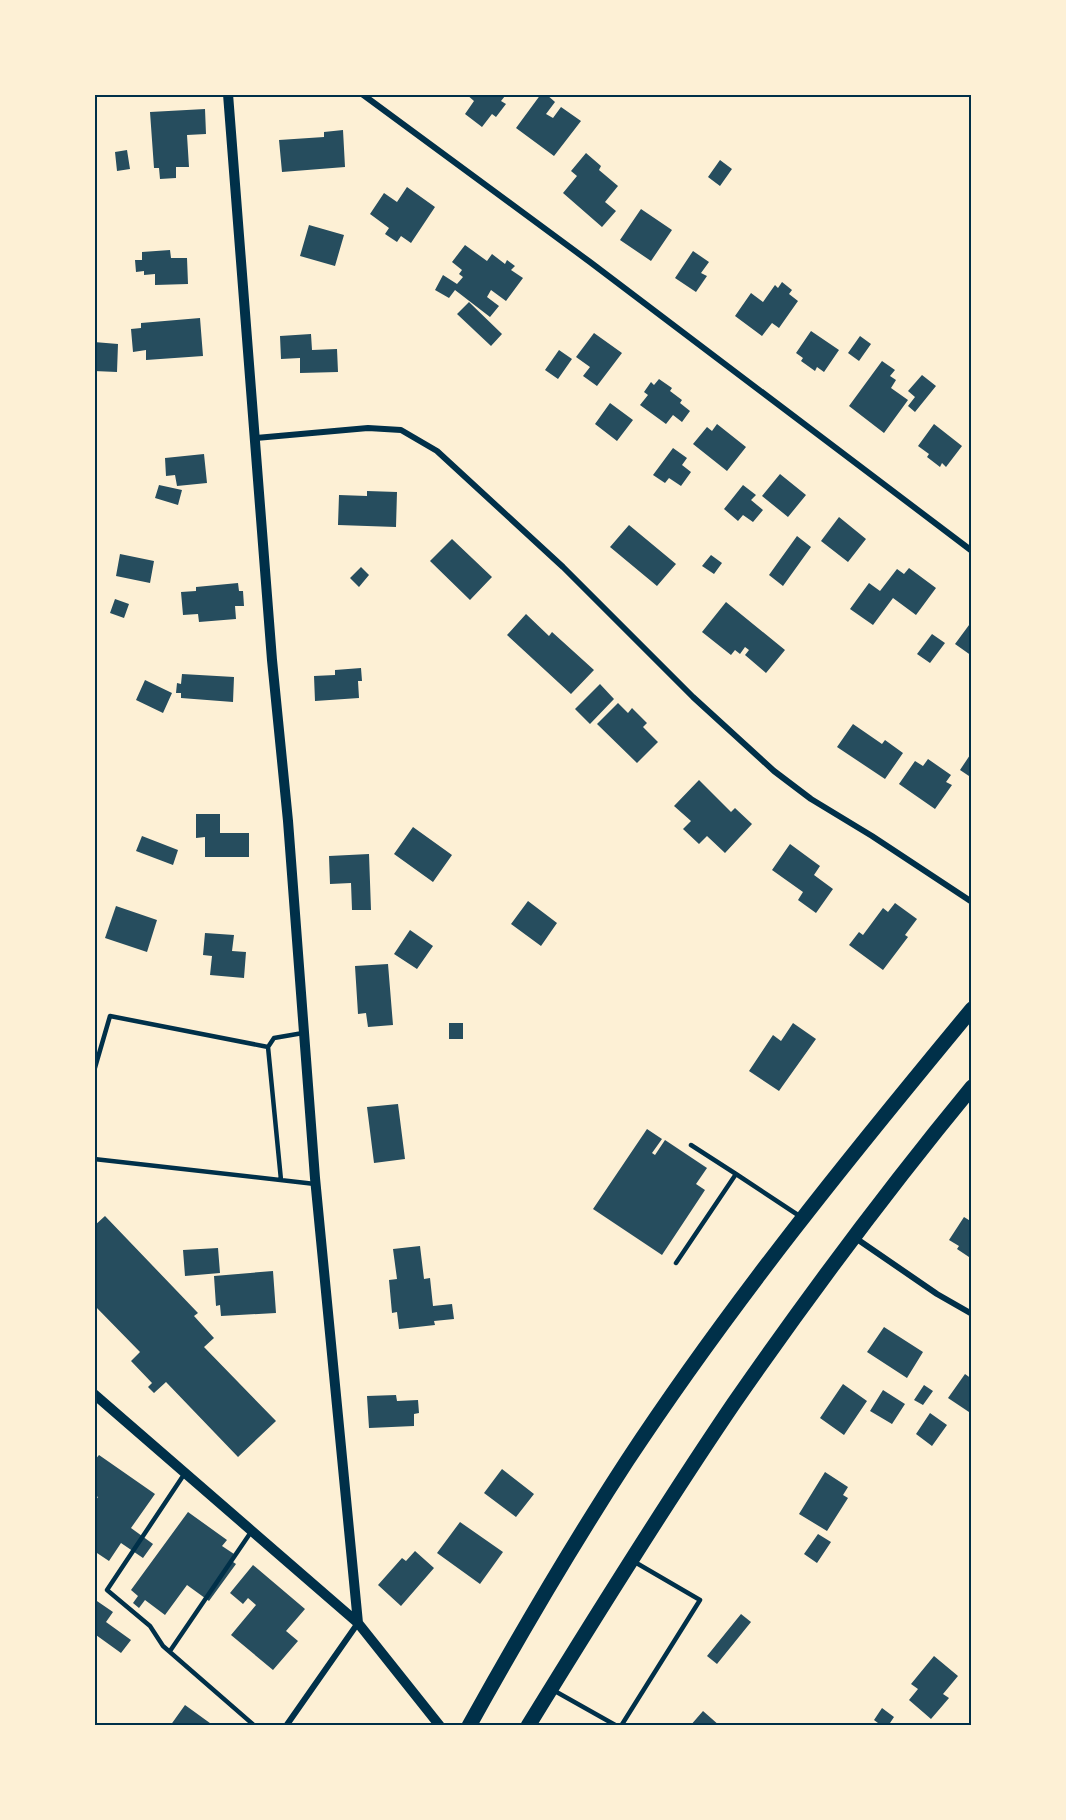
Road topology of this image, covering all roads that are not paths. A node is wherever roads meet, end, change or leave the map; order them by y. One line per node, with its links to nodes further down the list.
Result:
1 (362, 94): 4 (street)
2 (227, 95): 3 (street)
3 (256, 438): 5 (street); 7 (street)
4 (972, 551)
5 (972, 902)
6 (972, 1009): 16 (main road)
7 (303, 1033): 8 (lane); 15 (street)
8 (268, 1047): 9 (lane); 14 (lane)
9 (94, 1071)
10 (972, 1087): 17 (main road)
11 (690, 1145): 13 (lane)
12 (94, 1159): 14 (lane)
13 (736, 1174): 16 (lane); 18 (lane)
14 (282, 1180): 15 (lane)
15 (315, 1184): 24 (street)
16 (803, 1219): 30 (main road)
17 (854, 1237): 19 (street); 23 (main road)
18 (676, 1263)
19 (972, 1314)
20 (94, 1394): 21 (street)
21 (185, 1473): 22 (street); 25 (lane)
22 (252, 1531): 24 (street); 25 (lane)
23 (632, 1560): 26 (main road); 33 (lane)
24 (358, 1623): 28 (street); 29 (street)
25 (170, 1652): 27 (lane)
26 (551, 1689): 31 (main road); 32 (lane)
27 (255, 1725)
28 (286, 1725)
29 (440, 1725)
30 (469, 1725)
31 (528, 1725)
32 (617, 1725)
33 (621, 1725)

